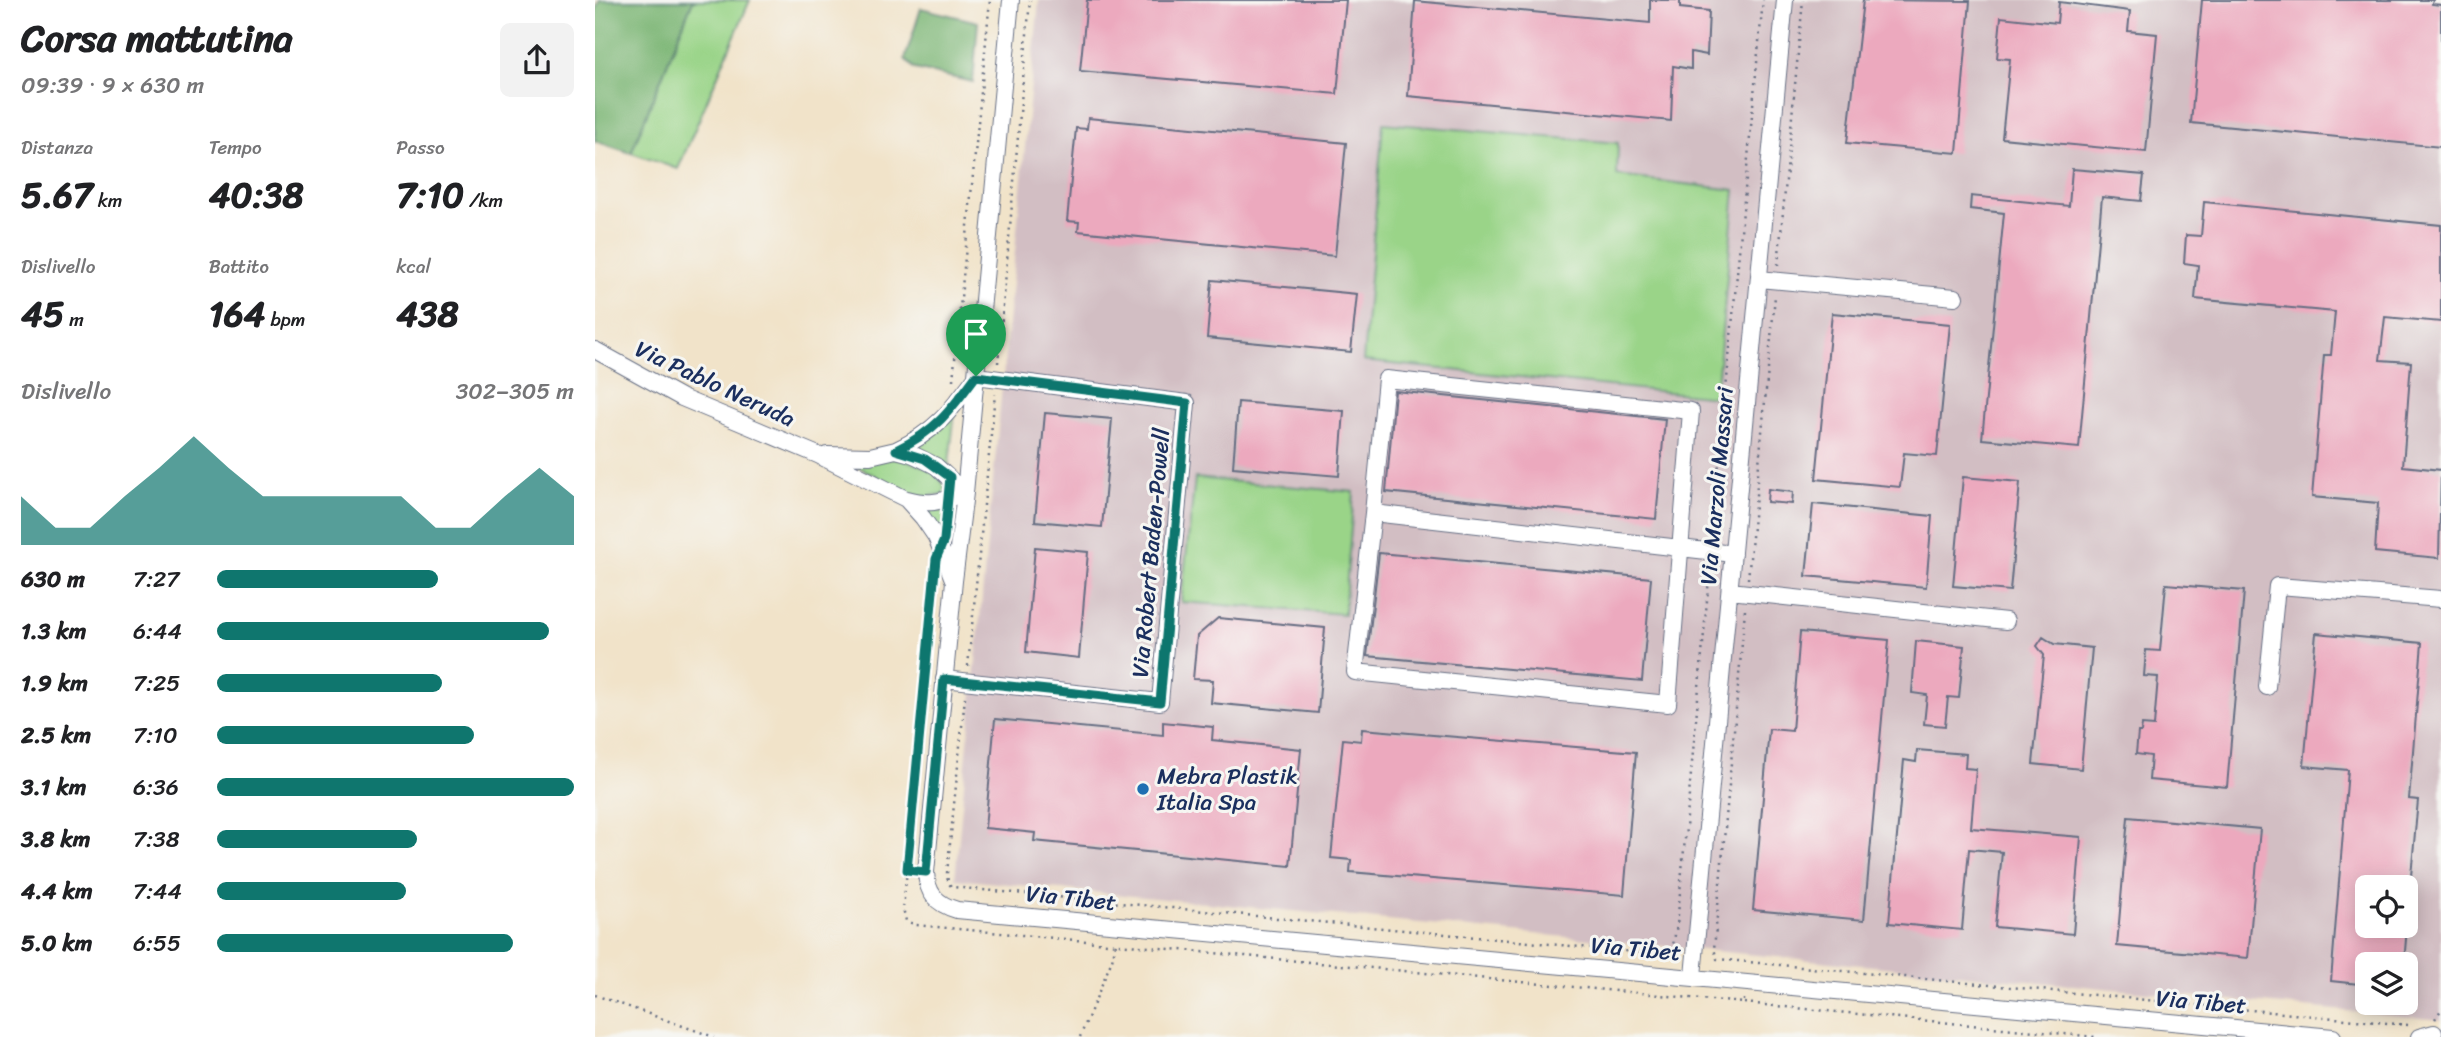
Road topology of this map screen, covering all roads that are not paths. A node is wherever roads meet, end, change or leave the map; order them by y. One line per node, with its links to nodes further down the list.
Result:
1 (1011, 0): 6 (street)
2 (1785, 0): 3 (street, Via Marzoli Massari)
3 (1759, 279): 4 (street); 13 (street, Via Marzoli Massari)
4 (1955, 298)
5 (595, 350): 8 (street, Via Pablo Neruda)
6 (976, 376): 7 (street); 9 (street); 18 (street, Via Robert Baden-Powell)
7 (896, 450): 8 (street); 9 (street)
8 (818, 455): 10 (street, Via Pablo Neruda)
9 (965, 493): 10 (street); 14 (street)
10 (906, 499): 14 (street)
11 (1373, 513): 12 (street); 12 (street); 12 (street)
12 (1679, 548): 13 (street)
13 (1733, 554): 15 (street, Via Marzoli Massari)
14 (954, 581): 18 (street)
15 (1730, 591): 17 (street); 20 (street, Via Marzoli Massari)
16 (2441, 599): 19 (street)
17 (2006, 621)
18 (944, 679): 20 (street, Via Tibet)
19 (2267, 687)
20 (1693, 976): 21 (street, Via Tibet)
21 (2333, 1037)

